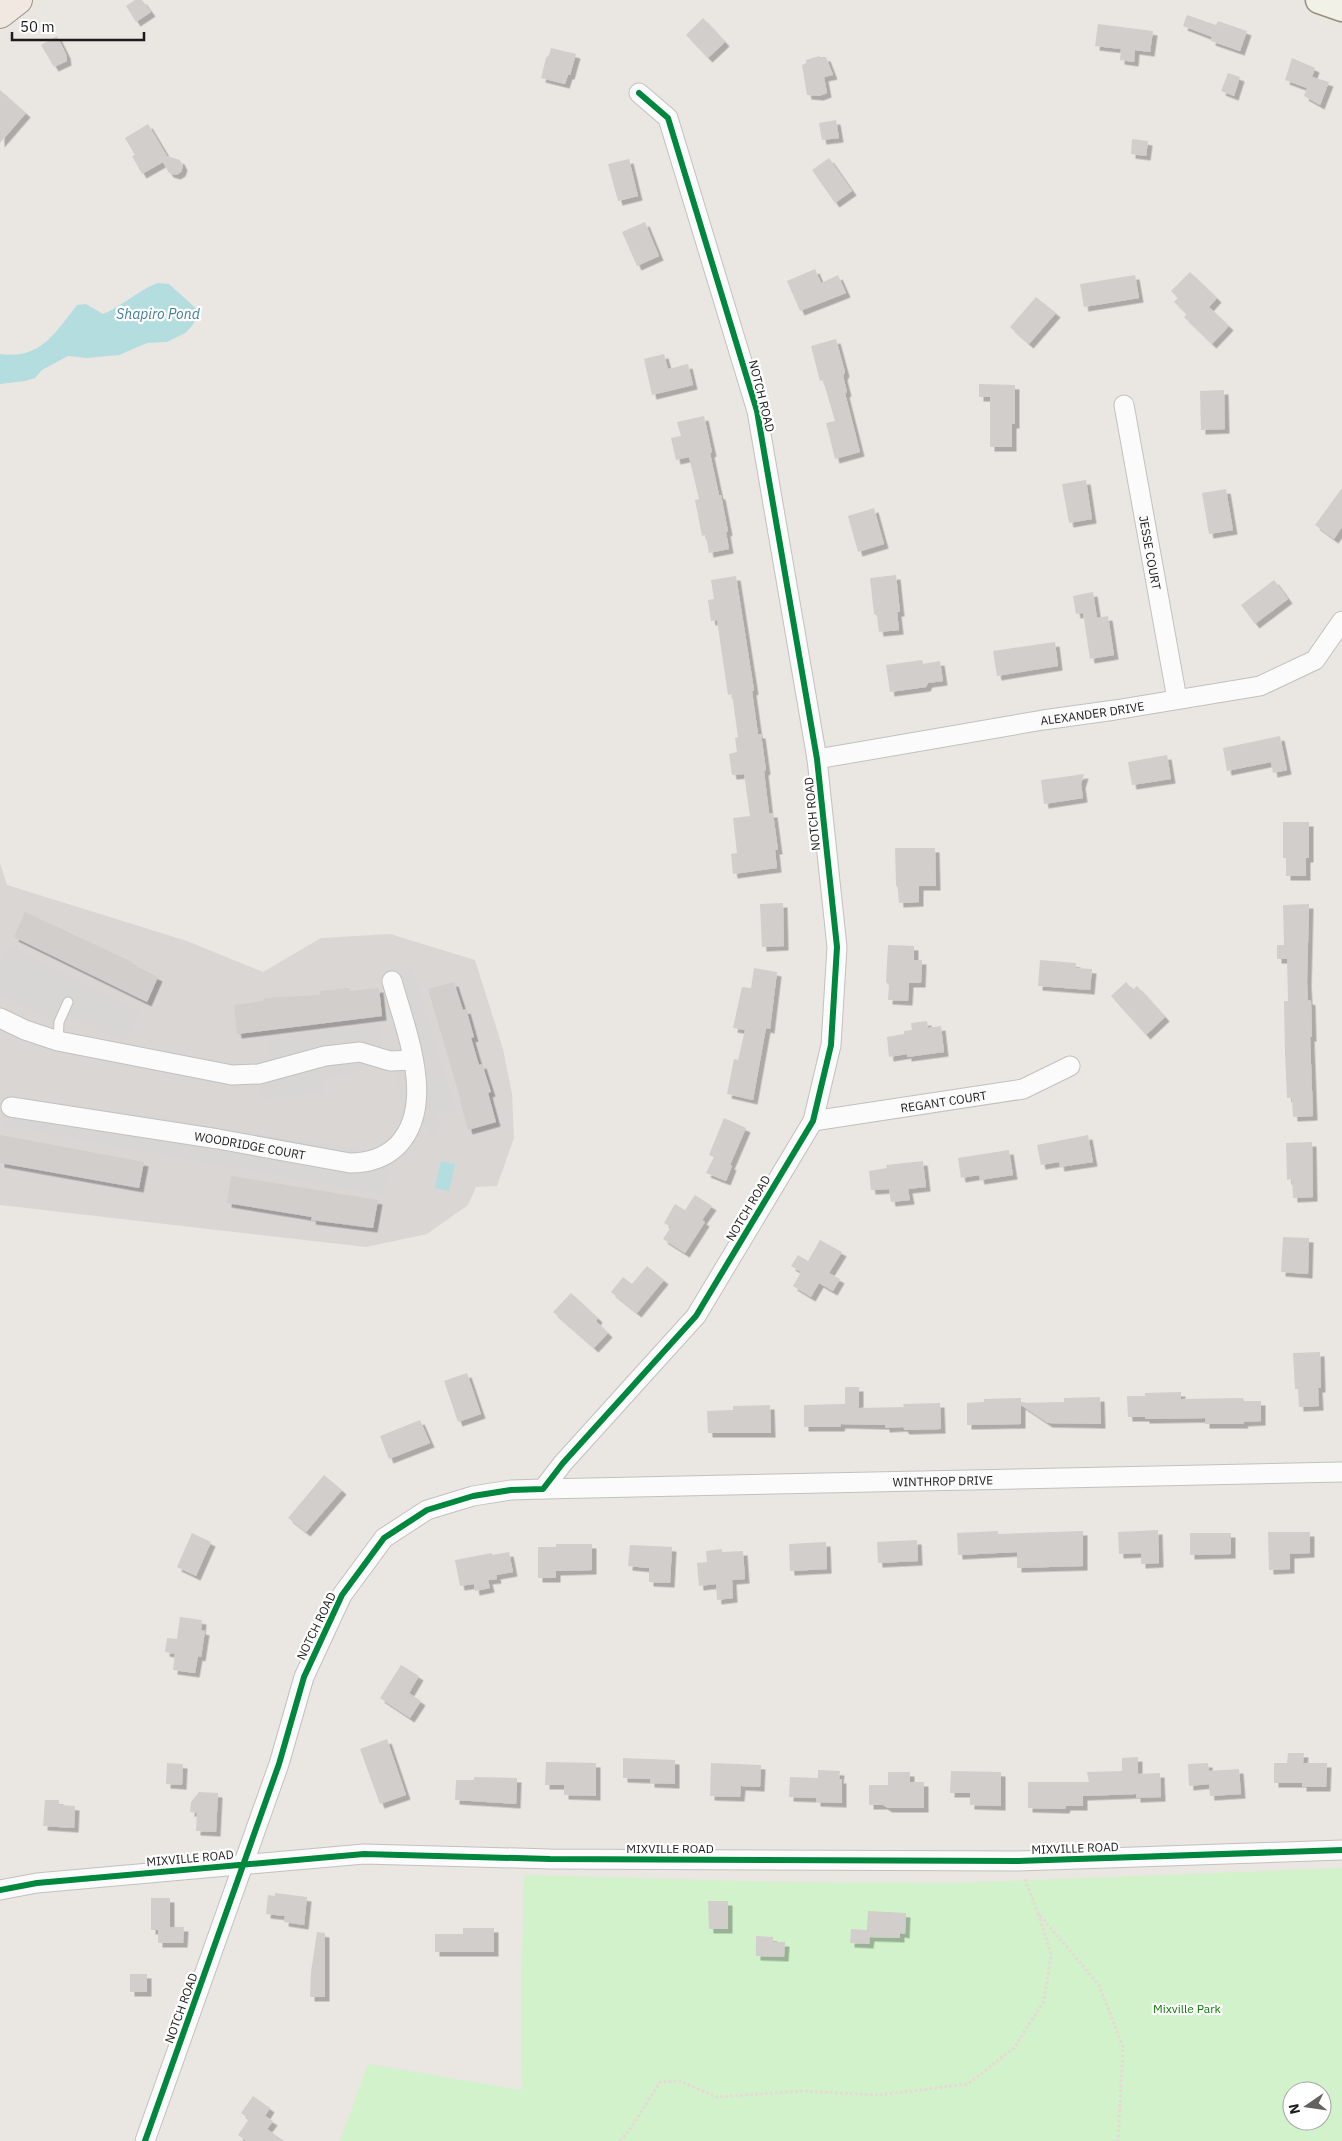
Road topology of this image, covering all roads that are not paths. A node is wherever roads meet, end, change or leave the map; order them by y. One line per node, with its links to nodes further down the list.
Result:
1 (18, 0): 4 (main road)
2 (1319, 0): 3 (main road)
3 (1342, 8)
4 (0, 14)
5 (639, 93): 9 (street, NOTCH ROAD)
6 (1124, 405): 8 (street, JESSE COURT)
7 (1342, 621): 8 (street, ALEXANDER DRIVE)
8 (1176, 700): 9 (street, ALEXANDER DRIVE)
9 (818, 760): 17 (street, NOTCH ROAD)
10 (392, 981): 14 (street, WOODRIDGE COURT)
11 (68, 1002): 13 (lane)
12 (0, 1018): 13 (street)
13 (58, 1041): 14 (street)
14 (413, 1060): 16 (street, WOODRIDGE COURT)
15 (1070, 1066): 17 (street, REGANT COURT)
16 (11, 1107)
17 (813, 1121): 19 (street, NOTCH ROAD)
18 (1342, 1472): 19 (street, WINTHROP DRIVE)
19 (543, 1489): 21 (street, NOTCH ROAD)
20 (1342, 1850): 21 (street, MIXVILLE ROAD)
21 (244, 1865): 22 (street, MIXVILLE ROAD); 23 (street, NOTCH ROAD)
22 (0, 1890)
23 (145, 2141)

